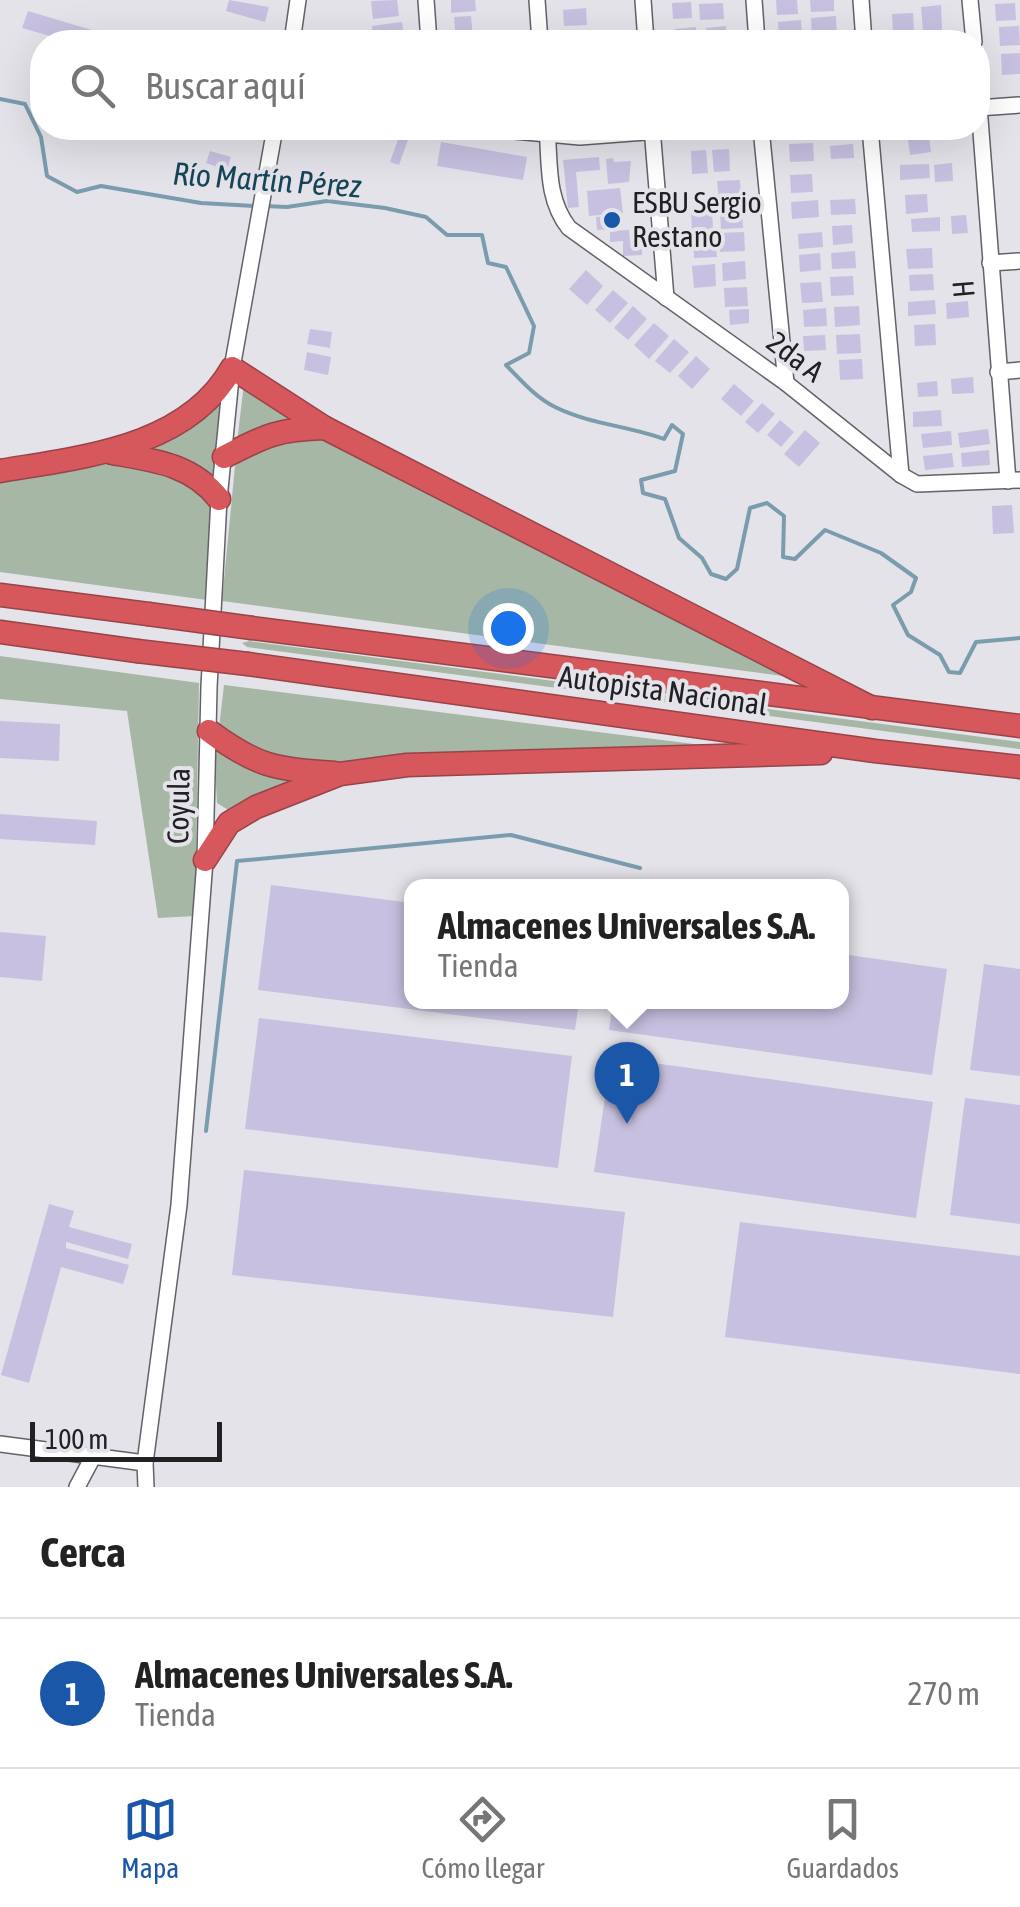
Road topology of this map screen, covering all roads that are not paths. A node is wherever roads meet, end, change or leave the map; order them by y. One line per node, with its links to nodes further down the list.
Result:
1 (298, 0): 8 (street)
2 (426, 0): 9 (street)
3 (537, 0): 10 (street)
4 (643, 0): 11 (street)
5 (754, 0): 12 (street)
6 (861, 0): 13 (street)
7 (970, 0): 14 (street)
8 (294, 30)
9 (428, 30)
10 (539, 30)
11 (645, 30)
12 (757, 30)
13 (863, 30)
14 (973, 30)
15 (1020, 105): 16 (street)
16 (990, 107)
17 (273, 140): 26 (street, Coyula)
18 (548, 140): 25 (street, 2da A)
19 (653, 140): 25 (street)
20 (762, 140): 29 (street)
21 (871, 140): 34 (street)
22 (980, 140): 24 (street, H)
23 (1020, 261): 24 (street)
24 (990, 263): 28 (street, H)
25 (666, 298): 29 (street, 2da A)
26 (232, 368): 30 (highway); 31 (highway); 32 (street, Coyula)
27 (1020, 370): 28 (street)
28 (998, 372): 35 (street, H)
29 (786, 382): 34 (street, 2da A)
30 (325, 428): 32 (highway); 39 (highway)
31 (111, 452): 33 (highway); 36 (highway)
32 (224, 457): 36 (street, Coyula)
33 (0, 471)
34 (901, 475): 35 (street, 2da A)
35 (1014, 481)
36 (219, 499): 41 (street, Coyula)
37 (0, 595): 39 (highway, Autopista Nacional, bridge)
38 (0, 632): 42 (highway, Autopista Nacional, bridge)
39 (872, 708): 40 (highway, Autopista Nacional)
40 (1020, 726)
41 (208, 731): 44 (highway); 45 (street, Coyula)
42 (875, 751): 43 (highway, Autopista Nacional); 44 (highway)
43 (1020, 766)
44 (340, 774): 45 (highway)
45 (206, 860): 48 (street, Coyula)
46 (0, 1444): 47 (street)
47 (94, 1455): 48 (street); 49 (street)
48 (145, 1463): 50 (street, Coyula)
49 (77, 1487)
50 (146, 1487)

